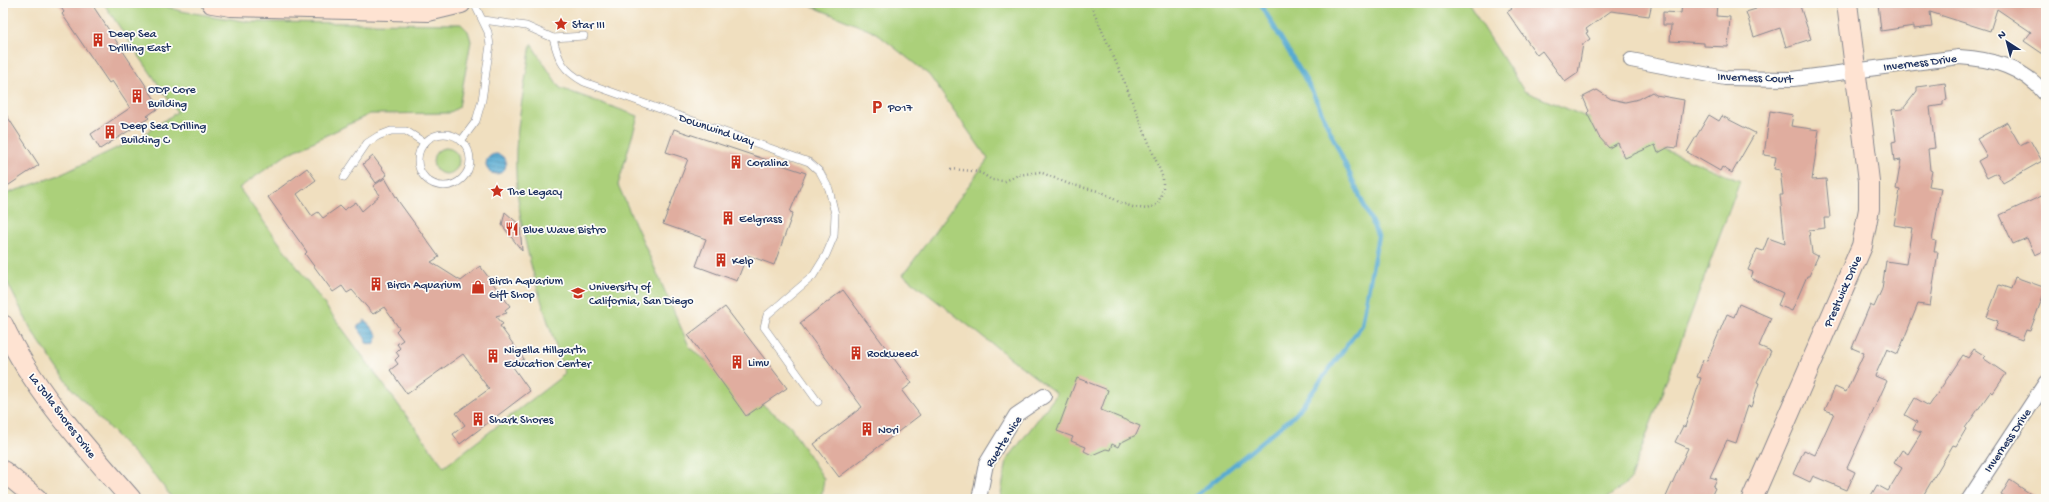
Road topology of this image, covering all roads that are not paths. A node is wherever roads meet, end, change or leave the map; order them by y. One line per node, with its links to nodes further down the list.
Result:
1 (212, 3): 2 (street)
2 (461, 3)
3 (474, 3): 5 (lane)
4 (1847, 3): 9 (street, Prestwick Drive)
5 (483, 20): 7 (lane); 11 (lane)
6 (584, 36): 7 (lane)
7 (553, 38): 17 (lane, Downwind Way)
8 (1631, 60): 9 (street, Inverness Court)
9 (1856, 70): 10 (street, Inverness Drive); 22 (street, Prestwick Drive)
10 (2046, 95)
11 (461, 141): 12 (lane); 12 (lane)
12 (425, 143): 13 (lane)
13 (344, 177)
14 (3, 325): 20 (street, La Jolla Shores Drive)
15 (2046, 382): 23 (street, Inverness Drive)
16 (1044, 396): 21 (street, Ruette Nice)
17 (818, 402)
18 (3, 471): 19 (street)
19 (37, 499)
20 (131, 499)
21 (979, 499)
22 (1752, 499)
23 (1969, 499)

